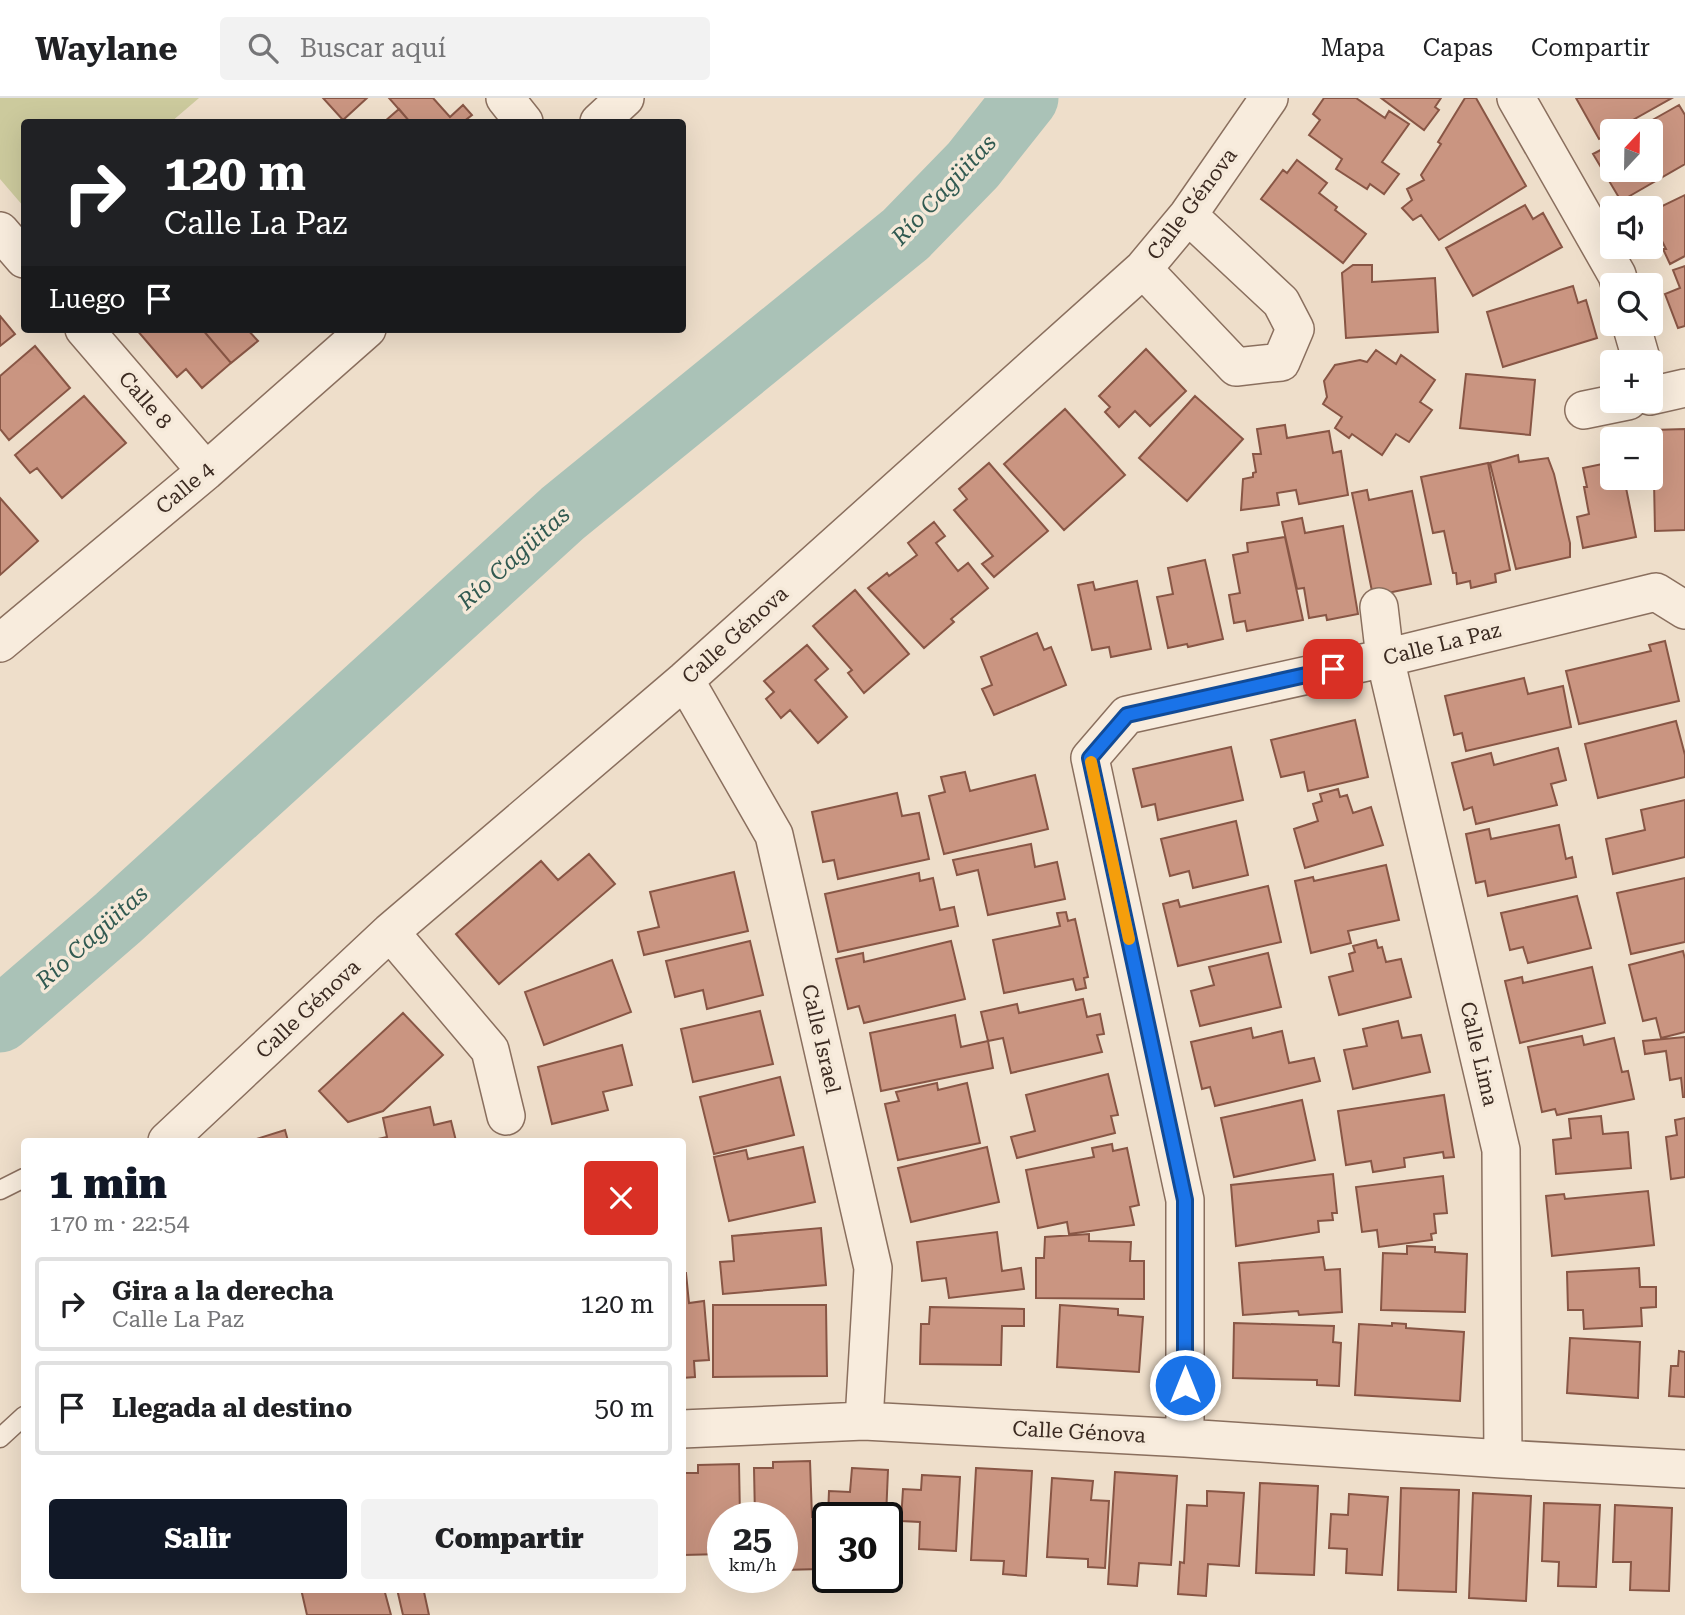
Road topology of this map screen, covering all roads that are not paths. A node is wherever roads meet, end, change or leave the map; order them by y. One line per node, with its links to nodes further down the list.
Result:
1 (505, 98): 5 (street)
2 (625, 98): 6 (street)
3 (1269, 98): 7 (street, Calle Génova)
4 (1516, 98): 11 (street)
5 (522, 119)
6 (602, 119)
7 (1188, 215): 10 (street, Calle Génova); 10 (street)
8 (0, 231): 9 (street)
9 (21, 256)
10 (1143, 269): 21 (street, Calle Génova)
11 (1616, 273)
12 (87, 333): 16 (street, Calle 8)
13 (362, 333): 16 (street, Calle 4)
14 (1600, 405): 15 (street)
15 (1584, 410)
16 (206, 471): 19 (street, Calle 4)
17 (1379, 607): 20 (street, Calle Lima)
18 (1685, 610): 20 (street, Calle La Paz)
19 (0, 643)
20 (1385, 658): 31 (street, Calle La Paz); 32 (street, Calle Lima)
21 (685, 680): 22 (street, Calle Génova); 28 (street, Calle Israel)
22 (390, 932): 23 (street); 24 (street, Calle Génova)
23 (506, 1116)
24 (170, 1138)
25 (21, 1180): 26 (lane)
26 (0, 1190)
27 (21, 1419): 30 (lane)
28 (864, 1421): 29 (street, Calle Génova); 31 (street, Calle Génova)
29 (686, 1429)
30 (0, 1438)
31 (1185, 1438): 32 (street, Calle Génova)
32 (1503, 1459): 33 (street, Calle Génova)
33 (1685, 1469)

